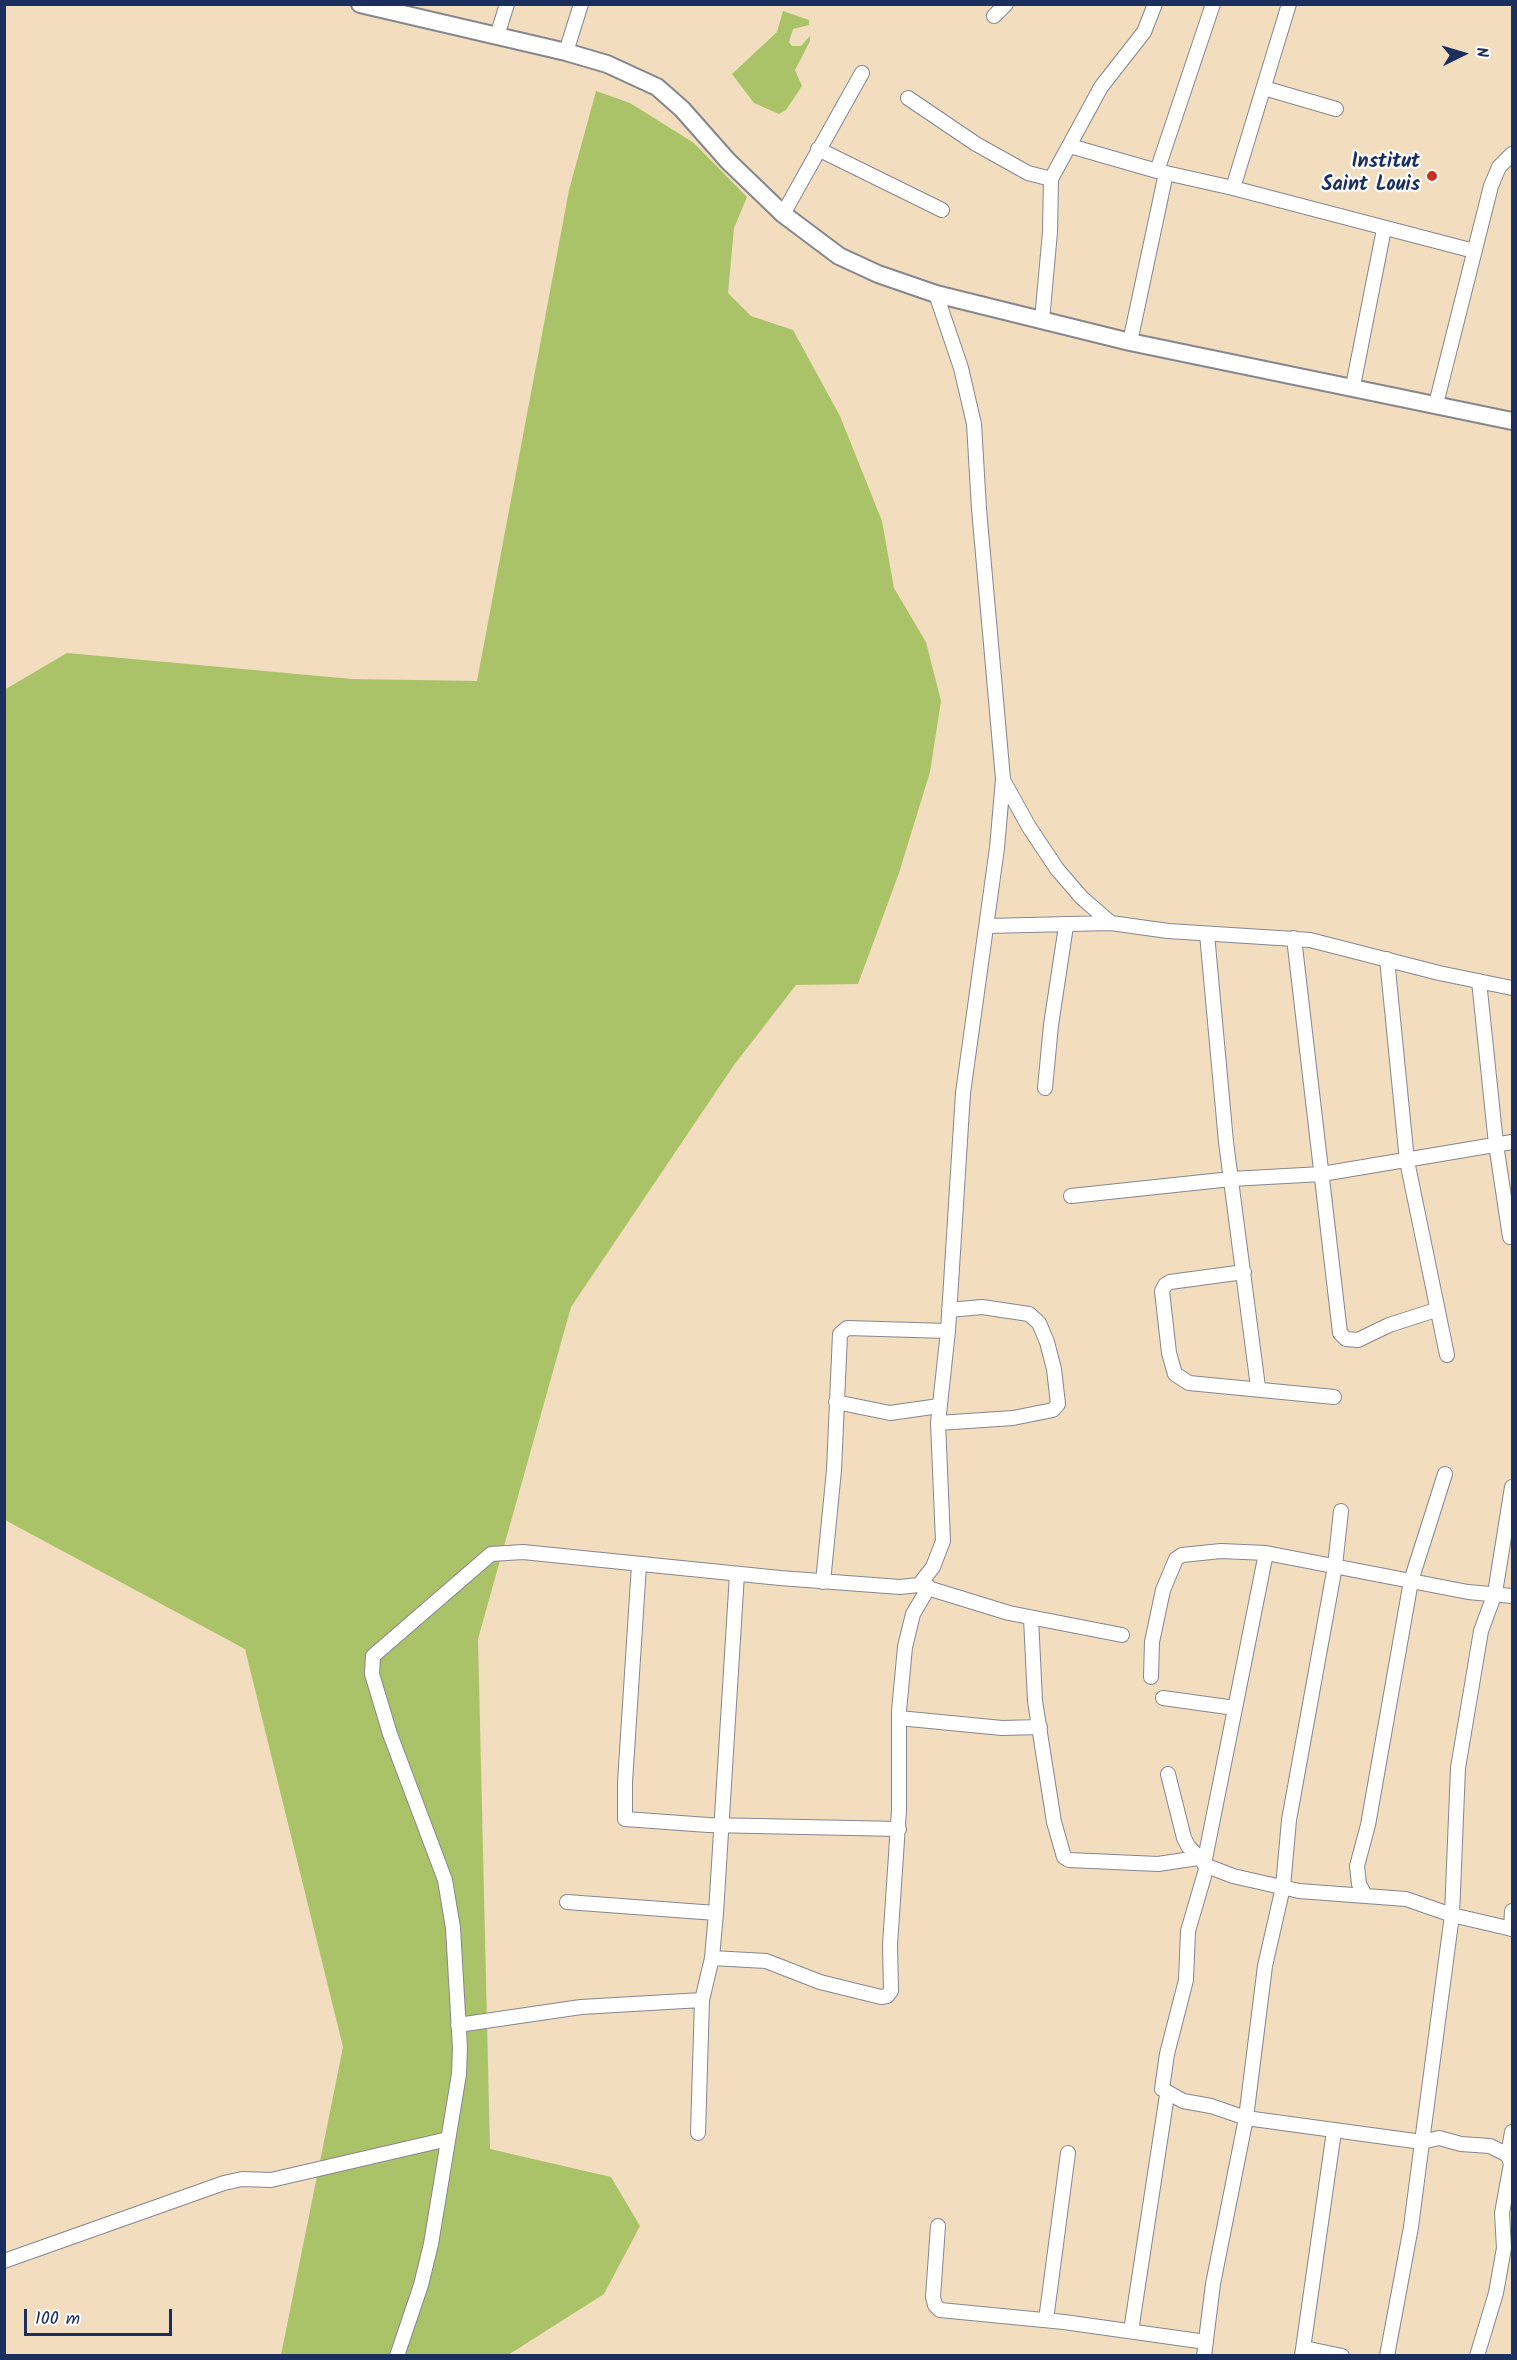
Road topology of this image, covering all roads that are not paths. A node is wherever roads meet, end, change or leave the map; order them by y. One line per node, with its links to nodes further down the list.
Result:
1 (507, 4): 9 (street)
2 (581, 4): 10 (street)
3 (1006, 4): 8 (street)
4 (1155, 4): 15 (street)
5 (1213, 4): 18 (street)
6 (1289, 4): 12 (street)
7 (362, 5): 9 (main road)
8 (994, 16)
9 (497, 36): 10 (main road)
10 (566, 52): 22 (main road)
11 (862, 73): 16 (street)
12 (1264, 88): 14 (street); 20 (street)
13 (908, 98): 19 (street)
14 (1336, 109)
15 (1070, 146): 18 (street); 19 (street)
16 (818, 150): 21 (street); 22 (street)
17 (1512, 154): 24 (street)
18 (1162, 172): 20 (street); 27 (street)
19 (1051, 178): 26 (street)
20 (1233, 188): 23 (street)
21 (942, 210)
22 (783, 214): 25 (main road)
23 (1384, 229): 24 (street); 28 (street)
24 (1474, 250): 29 (street)
25 (936, 294): 26 (main road); 31 (street)
26 (1042, 320): 27 (main road)
27 (1130, 342): 28 (main road)
28 (1353, 386): 29 (main road)
29 (1436, 404): 30 (main road)
30 (1512, 421)
31 (1003, 779): 32 (street); 33 (street)
32 (1111, 923): 34 (street); 35 (street)
33 (987, 926): 34 (street); 49 (street)
34 (1066, 926): 40 (street)
35 (1207, 934): 36 (street); 45 (street)
36 (1294, 938): 37 (street); 44 (street)
37 (1387, 959): 38 (street); 43 (street)
38 (1479, 981): 39 (street); 42 (street)
39 (1512, 987)
40 (1045, 1088)
41 (1512, 1142): 42 (street)
42 (1496, 1144): 43 (street); 47 (street)
43 (1407, 1161): 44 (street); 50 (street)
44 (1322, 1174): 45 (street); 50 (street)
45 (1231, 1179): 46 (street); 48 (street)
46 (1071, 1196)
47 (1510, 1237)
48 (1244, 1272): 53 (street); 53 (street)
49 (949, 1310): 51 (street); 57 (street)
50 (1436, 1310): 52 (street)
51 (948, 1331): 55 (street); 56 (street)
52 (1447, 1355)
53 (1258, 1388): 54 (street)
54 (1334, 1397)
55 (836, 1402): 56 (street); 66 (street)
56 (939, 1406): 57 (street)
57 (938, 1423): 67 (street)
58 (1445, 1474): 65 (street)
59 (1512, 1487): 68 (street)
60 (1341, 1511): 63 (street)
61 (1266, 1553): 63 (street); 72 (street); 74 (street)
62 (639, 1565): 64 (street); 78 (street); 90 (street)
63 (1335, 1566): 65 (street); 81 (street)
64 (737, 1574): 66 (street); 78 (street)
65 (1411, 1581): 68 (street); 82 (street)
66 (823, 1582): 67 (street)
67 (924, 1586): 70 (street); 75 (street)
68 (1495, 1593): 69 (street); 86 (street)
69 (1512, 1596)
70 (1031, 1618): 71 (street); 76 (street)
71 (1122, 1635)
72 (1151, 1677)
73 (1163, 1698): 74 (street)
74 (1235, 1708): 80 (street)
75 (899, 1718): 76 (street); 79 (street)
76 (1040, 1727): 80 (street)
77 (1168, 1774): 80 (street)
78 (721, 1825): 79 (street); 85 (street)
79 (899, 1829): 88 (street)
80 (1203, 1863): 81 (street); 91 (street)
81 (1283, 1887): 82 (street); 92 (street)
82 (1365, 1895): 86 (street)
83 (567, 1902): 85 (street)
84 (1512, 1911): 87 (street)
85 (716, 1913): 88 (street)
86 (1452, 1915): 87 (street); 97 (street)
87 (1512, 1929)
88 (712, 1958): 89 (street)
89 (702, 2000): 90 (street); 95 (street)
90 (458, 2025): 96 (street)
91 (1167, 2095): 92 (street); 103 (street)
92 (1246, 2118): 93 (street); 104 (street)
93 (1334, 2131): 97 (street); 105 (street)
94 (1512, 2132): 99 (street)
95 (698, 2133)
96 (448, 2139): 101 (street); 106 (street)
97 (1422, 2142): 99 (street); 108 (street)
98 (1068, 2153): 102 (street)
99 (1508, 2155): 109 (street)
100 (938, 2226): 102 (street)
101 (4, 2261)
102 (1046, 2320): 103 (street)
103 (1131, 2331): 104 (street)
104 (1205, 2349)
105 (1303, 2352): 107 (street)
106 (397, 2355)
107 (1342, 2355)
108 (1387, 2355)
109 (1477, 2355)

